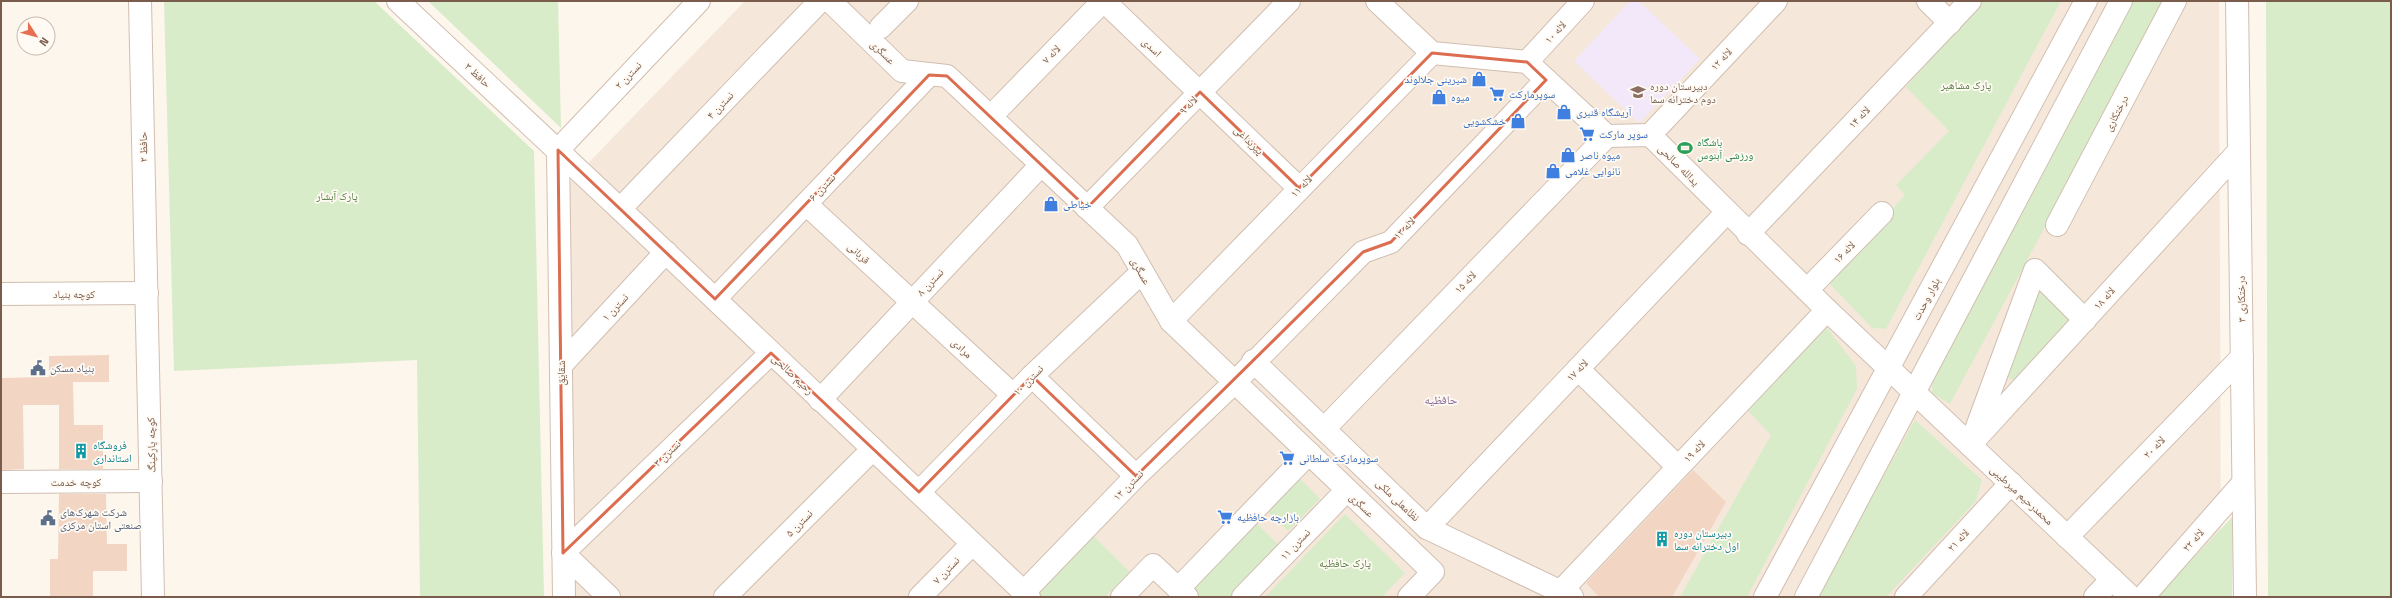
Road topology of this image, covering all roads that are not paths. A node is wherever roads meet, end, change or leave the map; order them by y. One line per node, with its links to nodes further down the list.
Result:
1 (140, 1): 42 (street, حافظ ۲)
2 (398, 1): 28 (street, حافظ ۳)
3 (699, 1): 28 (street, نسترن ۲)
4 (820, 1): 34 (street, نسترن ۴)
5 (830, 1): 22 (street, عسگری)
6 (906, 1): 19 (street)
7 (1103, 1): 24 (street, اسدی); 25 (street, لاله ۷)
8 (1289, 1): 24 (street, لاله ۹)
9 (1583, 1): 21 (street, لاله ۱۰)
10 (1776, 1): 26 (street, لاله ۱۲)
11 (1928, 1): 18 (street)
12 (1970, 1): 18 (street, لاله ۱۴)
13 (2086, 1): 53 (street, بلوار وحدت)
14 (2120, 1): 57 (street)
15 (2175, 1): 37 (street, درختکاری)
16 (2237, 1): 29 (street, درختکاری ۳)
17 (1384, 3): 20 (street)
18 (1950, 23): 38 (street, لاله ۱۴)
19 (881, 27)
20 (1432, 53): 21 (street); 31 (street, لاله ۱۱)
21 (1527, 62): 23 (street)
22 (929, 75): 30 (street, عسگری); 32 (street, نسترن ۶)
23 (1546, 80): 27 (street); 51 (street, لاله ۱۳)
24 (1200, 92): 31 (street, پیربداغی); 33 (street, لاله ۹)
25 (999, 108)
26 (1650, 135): 27 (street, یدالله صالحی); 35 (street, یدالله صالحی)
27 (1607, 136): 60 (street, لاله ۱۵)
28 (558, 150): 34 (street, رحیم صالحی); 77 (street, شقایق)
29 (2239, 151): 47 (street, لاله ۱۸); 50 (street, درختکاری ۳)
30 (1041, 166): 33 (street, عسگری); 45 (street, نسترن ۸)
31 (1299, 188): 48 (street, لاله ۱۱)
32 (806, 204): 44 (street, نسترن ۶); 45 (street, قربانی)
33 (1087, 208): 40 (street, عسگری)
34 (620, 209): 39 (street, رحیم صالحی)
35 (1727, 212): 38 (street, یدالله صالحی); 54 (street, لاله ۱۷)
36 (1882, 213): 41 (street, لاله ۱۶)
37 (2057, 225)
38 (1748, 234): 41 (street, یدالله صالحی)
39 (666, 252): 44 (street, رحیم صالحی); 52 (street, نسترن ۱)
40 (1142, 272): 48 (street, عسگری); 55 (street, نسترن ۱۰)
41 (1807, 290): 46 (street, یدالله صالحی)
42 (147, 293): 43 (street, کوچه بنیاد); 68 (street, کوچه پارکینگ)
43 (1, 294)
44 (715, 300): 49 (street, رحیم صالحی)
45 (912, 302): 58 (street, مرادی); 59 (street, نسترن ۸)
46 (1827, 310): 53 (street, یدالله صالحی); 65 (street, لاله ۱۹)
47 (2085, 320): 61 (street, لاله ۱۸); 61 (street)
48 (1171, 321): 56 (street, عسگری)
49 (771, 353): 59 (street, رحیم صالحی); 77 (street, نسترن ۳)
50 (2242, 357): 71 (street, درختکاری ۳); 75 (street, لاله ۲۰)
51 (1253, 361): 56 (street, لاله ۱۳); 60 (street, نظامعلی ملکی)
52 (564, 362)
53 (1889, 368): 57 (street, یدالله صالحی); 90 (street, بلوار وحدت)
54 (1578, 370): 65 (street); 74 (street, لاله ۱۷)
55 (1032, 376): 58 (street, نسترن ۱۰); 67 (street)
56 (1236, 381): 63 (street, عسگری); 67 (street, نسترن ۱۲)
57 (1914, 392): 61 (street, محمدرحیم میرطیبی); 91 (street)
58 (1013, 395): 73 (street, نسترن ۱۰)
59 (820, 400): 62 (street, رحیم صالحی)
60 (1324, 429): 64 (street, نظامعلی ملکی)
61 (1970, 445): 70 (street, محمدرحیم میرطیبی)
62 (873, 449): 73 (street, رحیم صالحی); 85 (street, نسترن ۵)
63 (1309, 453): 66 (street, عسگری); 79 (street)
64 (1349, 453): 66 (street); 74 (street, نظامعلی ملکی)
65 (1678, 467): 80 (street, لاله ۱۹)
66 (1330, 473): 72 (street, عسگری)
67 (1136, 476): 81 (street, نسترن ۱۲)
68 (152, 481): 69 (street, کوچه خدمت); 82 (street, کوچه پارکینگ)
69 (1, 482)
70 (2011, 483): 75 (street, محمدرحیم میرطیبی); 92 (street, لاله ۲۱)
71 (2243, 483): 95 (street, لاله ۲۲); 96 (street, درختکاری ۳)
72 (1347, 490): 88 (street, نسترن ۱۱); 89 (street, عسگری)
73 (919, 492): 76 (street, رحیم صالحی)
74 (1427, 528): 80 (street, نظامعلی ملکی)
75 (2067, 537): 78 (street, محمدرحیم میرطیبی)
76 (972, 544): 81 (street, رحیم صالحی); 86 (street, نسترن ۷)
77 (563, 553): 83 (street, شقایق); 84 (street)
78 (2112, 579): 93 (street); 94 (street, محمدرحیم میرطیبی)
79 (1182, 593): 87 (street)
80 (1566, 594)
81 (1026, 595)
82 (153, 597)
83 (564, 597)
84 (609, 597)
85 (725, 597)
86 (920, 597)
87 (1122, 597)
88 (1243, 597)
89 (1409, 597)
90 (1765, 597)
91 (1806, 597)
92 (1906, 597)
93 (2095, 597)
94 (2131, 597)
95 (2143, 597)
96 (2245, 597)

